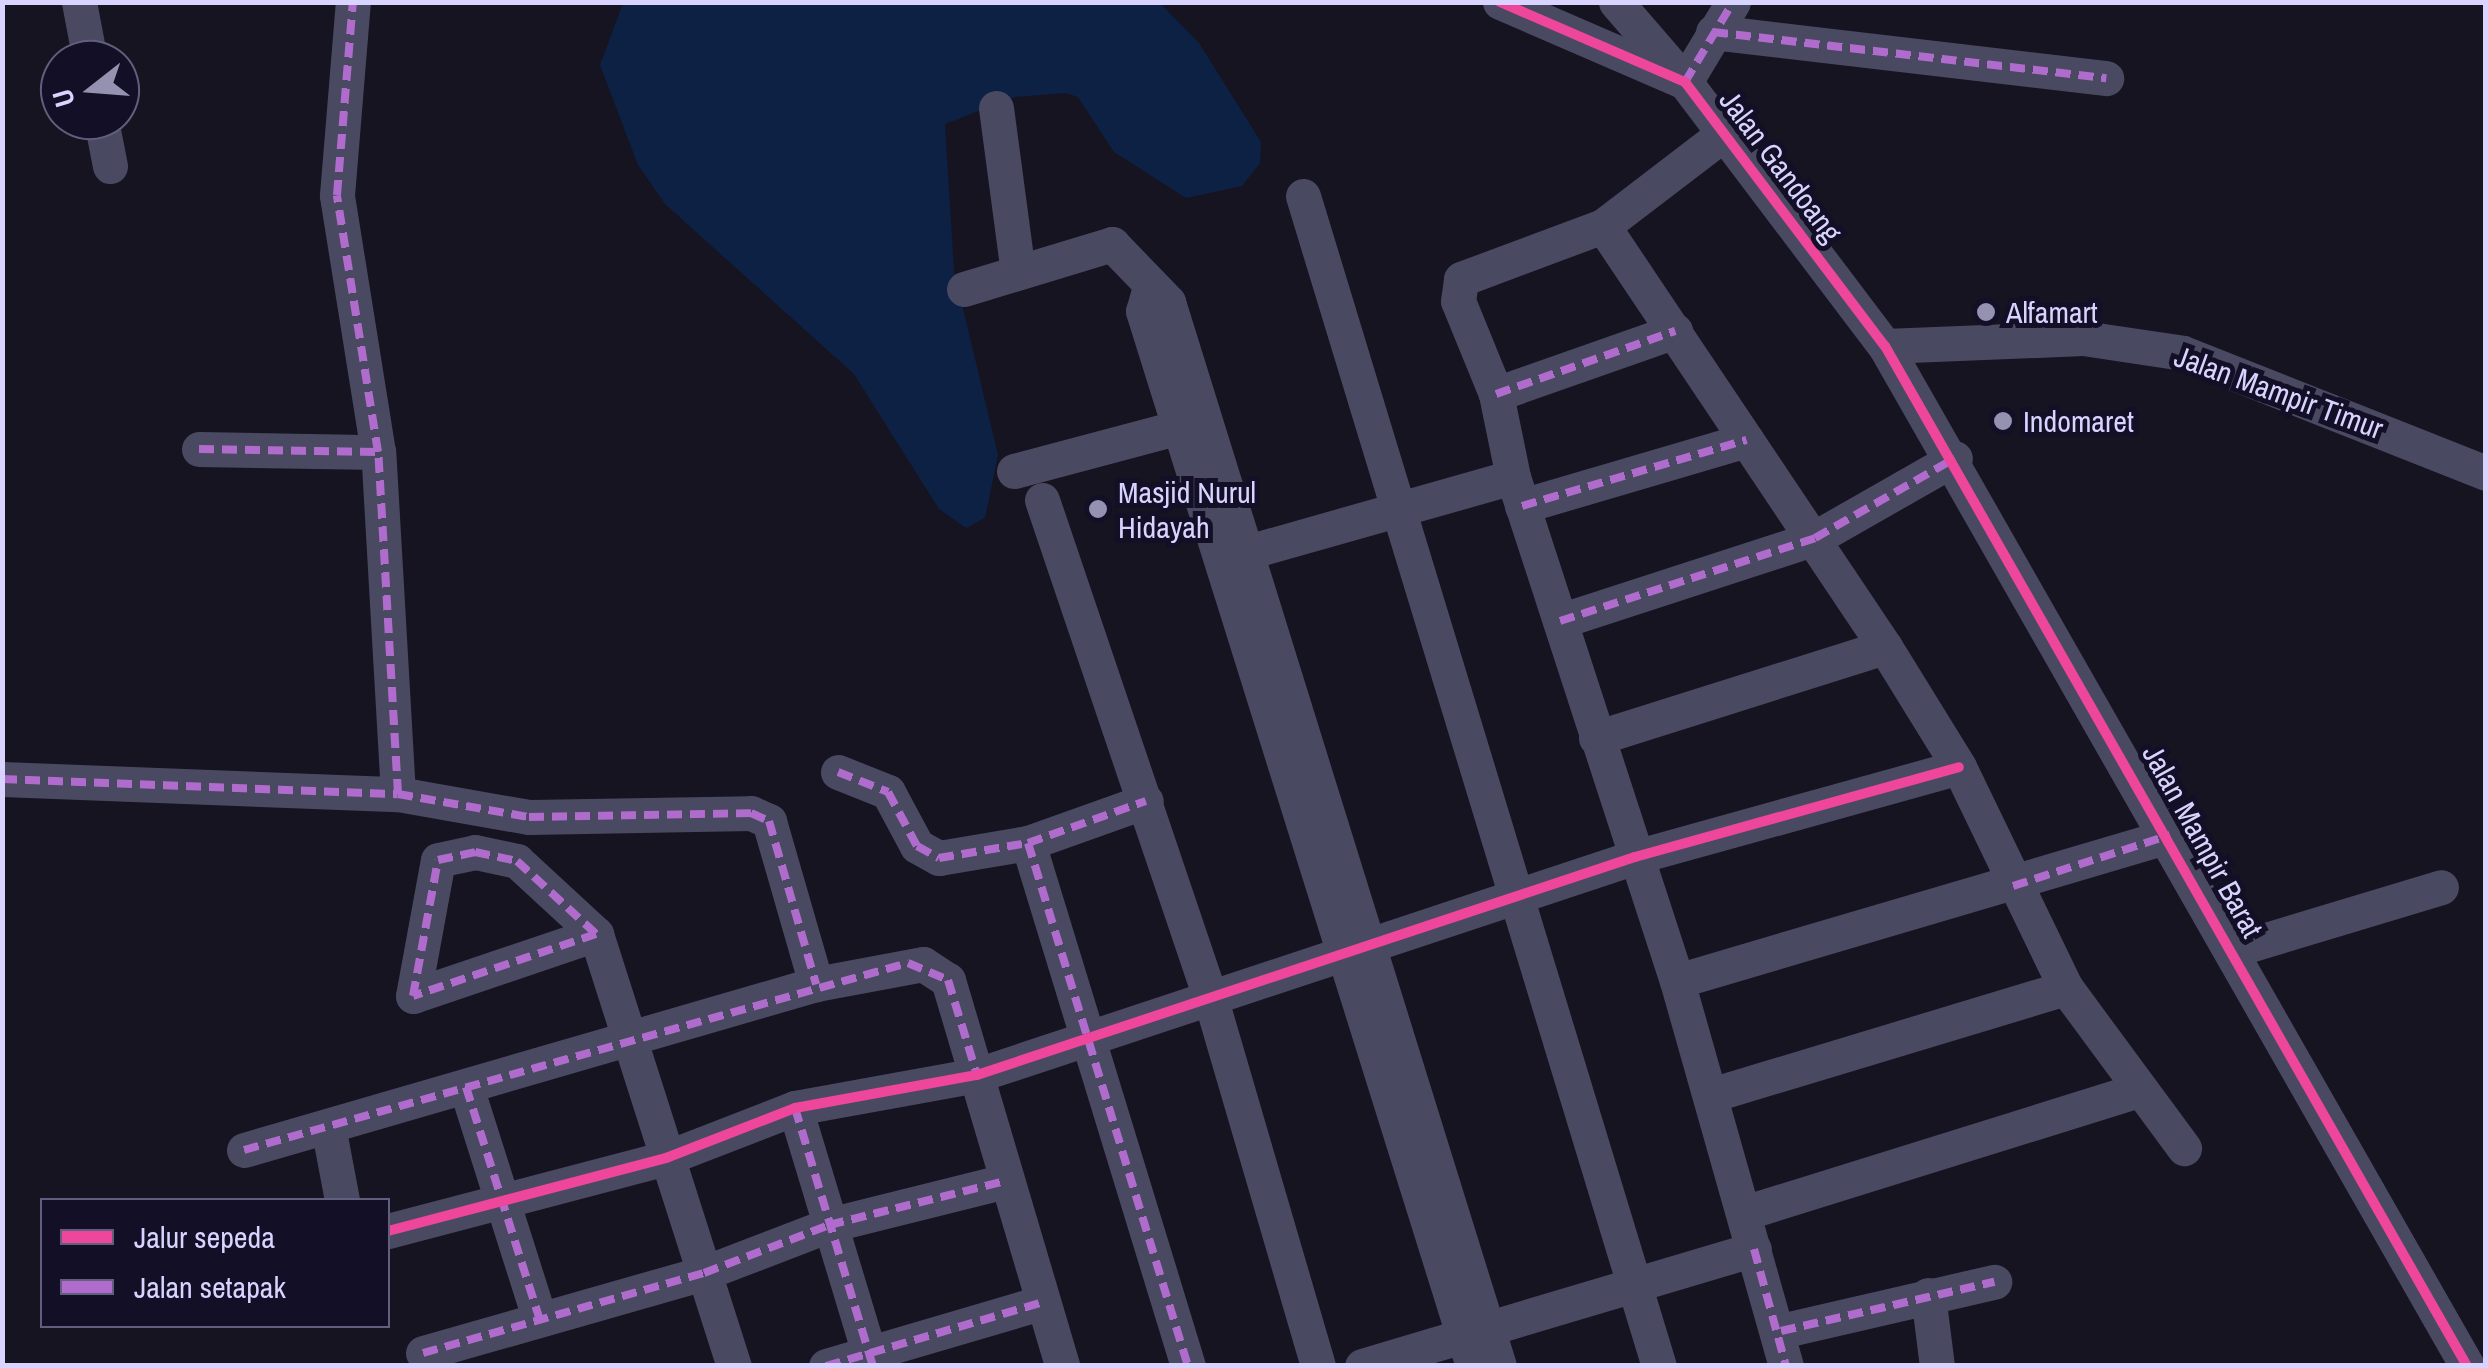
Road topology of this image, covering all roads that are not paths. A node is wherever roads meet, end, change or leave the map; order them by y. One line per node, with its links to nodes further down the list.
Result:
1 (78, 2): 6 (street)
2 (353, 2): 23 (street)
3 (1500, 2): 8 (street, Jalan Gandoang)
4 (1616, 2): 8 (street)
5 (1723, 17): 7 (street); 8 (street)
6 (86, 40)
7 (2106, 78)
8 (1685, 82): 10 (street, Jalan Gandoang)
9 (996, 108): 15 (street)
10 (1726, 132): 14 (street); 18 (street, Jalan Gandoang)
11 (105, 140): 12 (street)
12 (110, 166)
13 (1303, 196): 29 (street)
14 (1603, 226): 17 (street); 19 (street)
15 (1017, 266): 16 (street); 20 (street)
16 (964, 288)
17 (1675, 330): 19 (street); 21 (street)
18 (1885, 346): 24 (street, Jalan Mampir Barat); 26 (street, Jalan Mampir Timur)
19 (1496, 394): 27 (street)
20 (1192, 424): 25 (street); 31 (street)
21 (1746, 440): 27 (street); 30 (street)
22 (199, 449): 23 (street)
23 (378, 452): 38 (street)
24 (1956, 458): 30 (street); 40 (street, Jalan Mampir Barat)
25 (1014, 471)
26 (2486, 473)
27 (1517, 491): 29 (street); 32 (street)
28 (1042, 500): 39 (street)
29 (1397, 513): 31 (street); 45 (street)
30 (1816, 538): 32 (street); 33 (street)
31 (1235, 556): 47 (street)
32 (1560, 621): 34 (street)
33 (1885, 647): 34 (street); 35 (street)
34 (1596, 738): 42 (street)
35 (1960, 767): 42 (street); 43 (street)
36 (838, 772): 41 (street)
37 (2, 778): 38 (street)
38 (398, 794): 50 (street)
39 (1146, 801): 41 (street); 52 (street)
40 (2172, 835): 43 (street); 48 (street, Jalan Mampir Barat)
41 (1028, 843): 53 (street)
42 (1635, 857): 45 (street); 49 (street)
43 (2013, 886): 49 (street); 51 (street)
44 (2441, 887): 48 (street)
45 (1517, 894): 47 (street); 72 (street)
46 (596, 934): 46 (street); 54 (street)
47 (1354, 947): 52 (street); 77 (street)
48 (2236, 949): 90 (street, Jalan Mampir Barat)
49 (1677, 981): 58 (street)
50 (816, 984): 54 (street); 55 (street)
51 (2066, 988): 57 (street); 58 (street)
52 (1211, 1000): 53 (street); 85 (street)
53 (1086, 1034): 55 (street); 84 (street)
54 (630, 1040): 56 (street); 63 (street)
55 (977, 1075): 59 (street); 64 (street)
56 (466, 1087): 60 (street); 65 (street)
57 (2138, 1090): 61 (street); 67 (street)
58 (1711, 1095): 67 (street)
59 (795, 1108): 63 (street); 68 (street)
60 (328, 1126): 62 (street); 66 (street)
61 (2184, 1148)
62 (244, 1150)
63 (666, 1158): 65 (street); 71 (street)
64 (1006, 1181): 68 (street); 75 (street)
65 (502, 1196): 69 (street); 76 (street)
66 (342, 1198)
67 (1747, 1212): 70 (street)
68 (829, 1225): 71 (street); 80 (street)
69 (390, 1231)
70 (1754, 1249): 72 (street); 78 (street)
71 (704, 1274): 76 (street); 81 (street)
72 (1640, 1280): 77 (street); 88 (street)
73 (1994, 1282): 74 (street)
74 (1928, 1295): 78 (street); 89 (street)
75 (1043, 1302): 80 (street); 83 (street)
76 (539, 1317): 79 (street)
77 (1475, 1343): 86 (street); 87 (street)
78 (1784, 1348)
79 (423, 1353)
80 (870, 1358): 82 (street)
81 (734, 1366)
82 (826, 1366)
83 (1062, 1366)
84 (1188, 1366)
85 (1318, 1366)
86 (1362, 1366)
87 (1499, 1366)
88 (1659, 1366)
89 (1938, 1366)
90 (2467, 1366)

